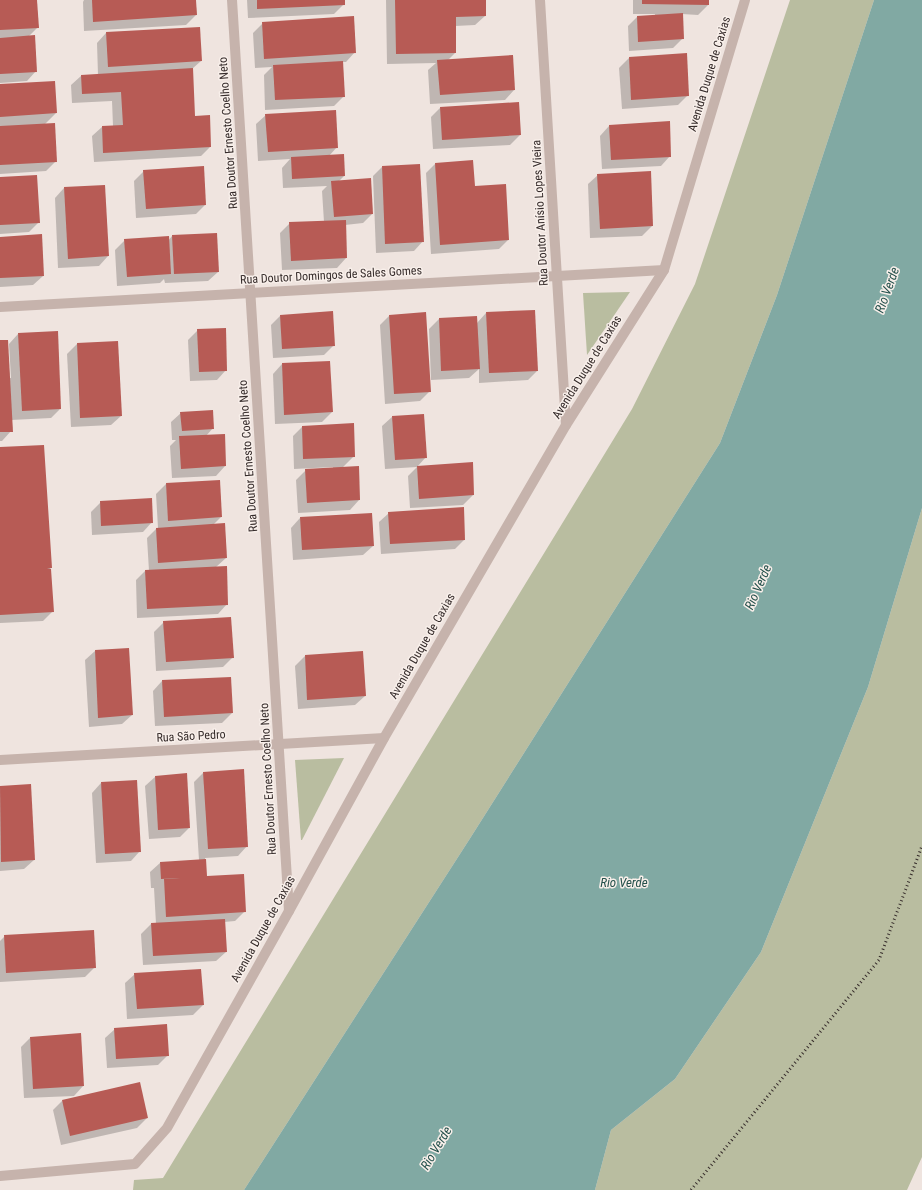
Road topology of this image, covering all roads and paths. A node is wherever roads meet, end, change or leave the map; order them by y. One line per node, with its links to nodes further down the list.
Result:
1 (232, 0): 6 (street, Rua Doutor Ernesto Coelho Neto)
2 (540, 0): 5 (street, Rua Doutor Anísio Lopes Vieira)
3 (745, 0): 4 (street, Avenida Duque de Caxias)
4 (664, 270): 5 (street, Rua Doutor Domingos de Sales Gomes); 8 (street, Avenida Duque de Caxias)
5 (557, 276): 6 (street, Rua Doutor Domingos de Sales Gomes); 8 (street, Rua Doutor Anísio Lopes Vieira)
6 (251, 293): 7 (street, Rua Doutor Domingos de Sales Gomes); 10 (street, Rua Doutor Ernesto Coelho Neto)
7 (0, 307)
8 (566, 425): 9 (street, Avenida Duque de Caxias)
9 (384, 738): 10 (street, Rua São Pedro); 12 (street, Avenida Duque de Caxias)
10 (279, 744): 11 (street, Rua São Pedro); 12 (street, Rua Doutor Ernesto Coelho Neto)
11 (0, 760)
12 (289, 911): 13 (street, Avenida Duque de Caxias)
13 (0, 1176)

